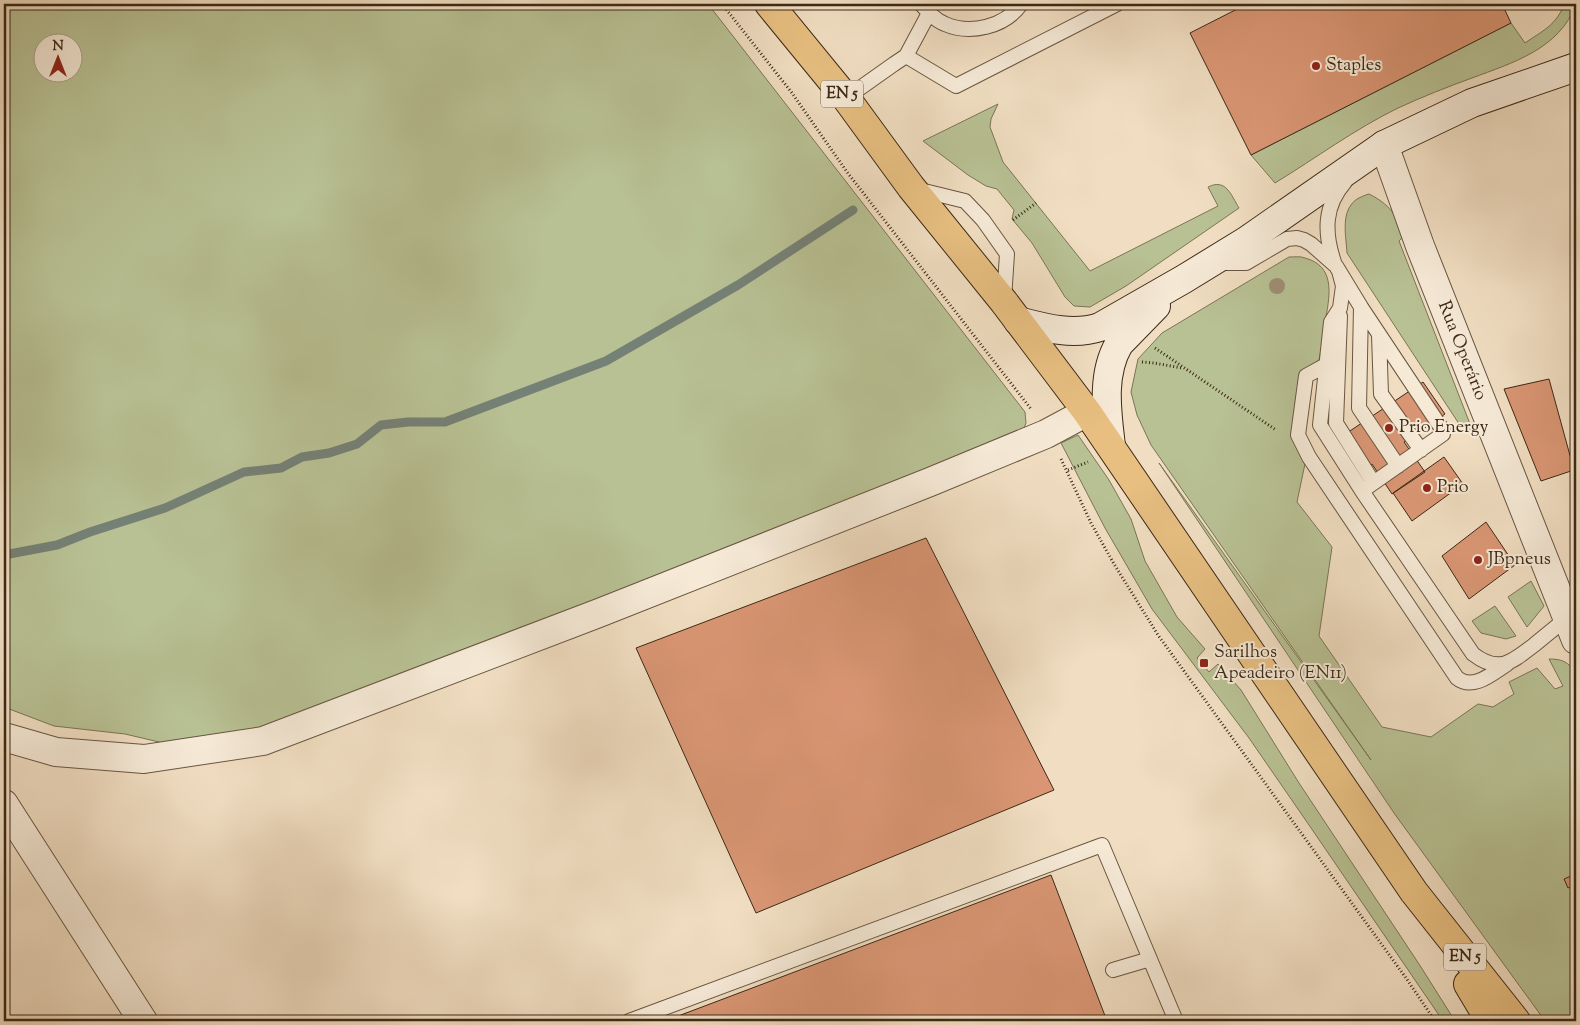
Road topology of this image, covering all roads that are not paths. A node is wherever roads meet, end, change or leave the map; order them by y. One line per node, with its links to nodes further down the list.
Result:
1 (769, 4): 7 (main road, EN 5)
2 (1021, 4): 4 (lane)
3 (1117, 4): 5 (lane)
4 (925, 8): 5 (lane)
5 (906, 56): 7 (lane)
6 (1576, 67): 8 (street)
7 (846, 98): 10 (main road, EN 5)
8 (1384, 145): 9 (street); 24 (street, Rua Operário)
9 (1351, 168): 11 (street); 12 (lane)
10 (910, 187): 16 (main road, EN 5); 16 (lane)
11 (1208, 264): 12 (lane); 13 (street)
12 (1337, 269): 14 (lane); 15 (lane)
13 (1184, 279): 16 (street); 21 (street)
14 (1360, 307): 17 (lane); 22 (lane)
15 (1340, 308): 18 (lane); 23 (lane)
16 (1011, 312): 19 (main road, EN 5)
17 (1379, 335): 20 (lane); 20 (lane)
18 (1326, 366): 23 (lane); 25 (lane)
19 (1087, 412): 21 (main road, EN 5); 26 (street)
20 (1421, 450): 22 (lane)
21 (1103, 453): 28 (main road, EN 5)
22 (1398, 466): 23 (lane)
23 (1368, 486): 25 (lane)
24 (1572, 629): 25 (lane)
25 (1516, 659)
26 (4, 737)
27 (4, 804): 31 (street)
28 (1414, 892): 34 (main road, EN 5); 35 (main road, EN 5)
29 (1150, 959): 30 (lane); 32 (lane); 33 (lane)
30 (1113, 970)
31 (143, 1021)
32 (629, 1021)
33 (1176, 1021)
34 (1490, 1021)
35 (1516, 1021)

